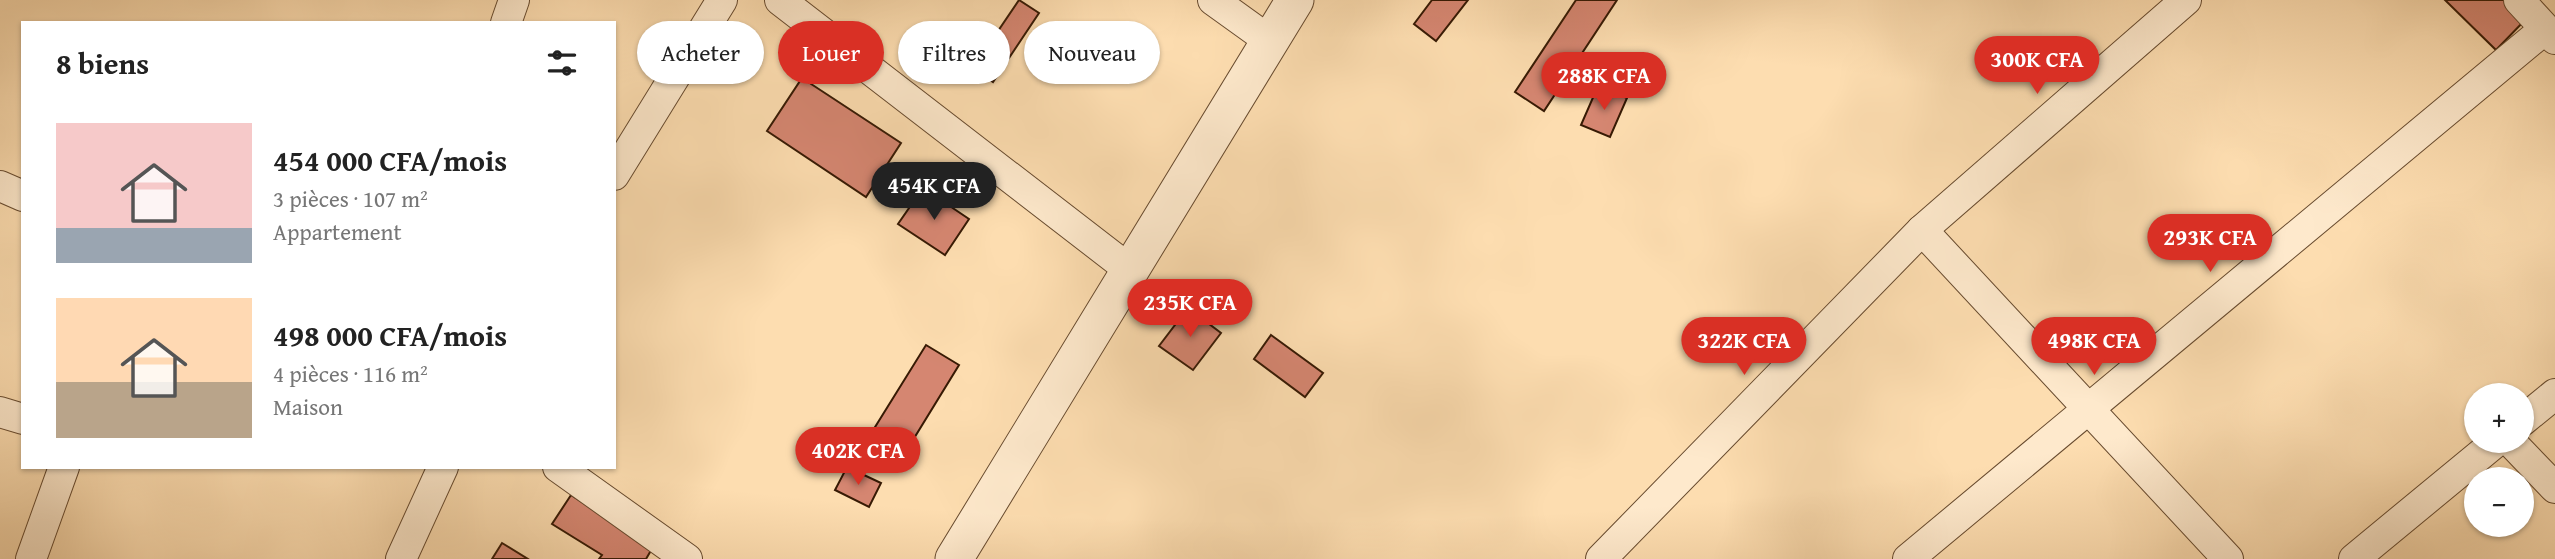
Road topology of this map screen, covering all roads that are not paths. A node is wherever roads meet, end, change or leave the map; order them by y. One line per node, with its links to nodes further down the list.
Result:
1 (514, 0): 8 (street)
2 (722, 0): 11 (street)
3 (780, 0): 15 (street)
4 (1213, 0): 10 (street)
5 (1295, 0): 10 (street)
6 (2186, 0): 14 (street)
7 (2519, 0): 9 (street)
8 (507, 21)
9 (2550, 34): 17 (street)
10 (1270, 41): 15 (street)
11 (616, 172)
12 (0, 186): 13 (street)
13 (21, 195)
14 (1922, 230): 17 (street); 31 (street)
15 (1130, 270): 30 (street)
16 (2555, 394): 18 (street)
17 (2088, 409): 32 (street); 33 (street)
18 (2534, 411)
19 (0, 412): 20 (street)
20 (21, 418)
21 (2482, 453): 34 (street)
22 (2521, 453): 26 (street)
23 (63, 469): 27 (street)
24 (442, 469): 28 (street)
25 (561, 469): 29 (street)
26 (2555, 488)
27 (30, 559)
28 (401, 559)
29 (687, 559)
30 (954, 559)
31 (1601, 559)
32 (1908, 559)
33 (2228, 559)
34 (2354, 559)

